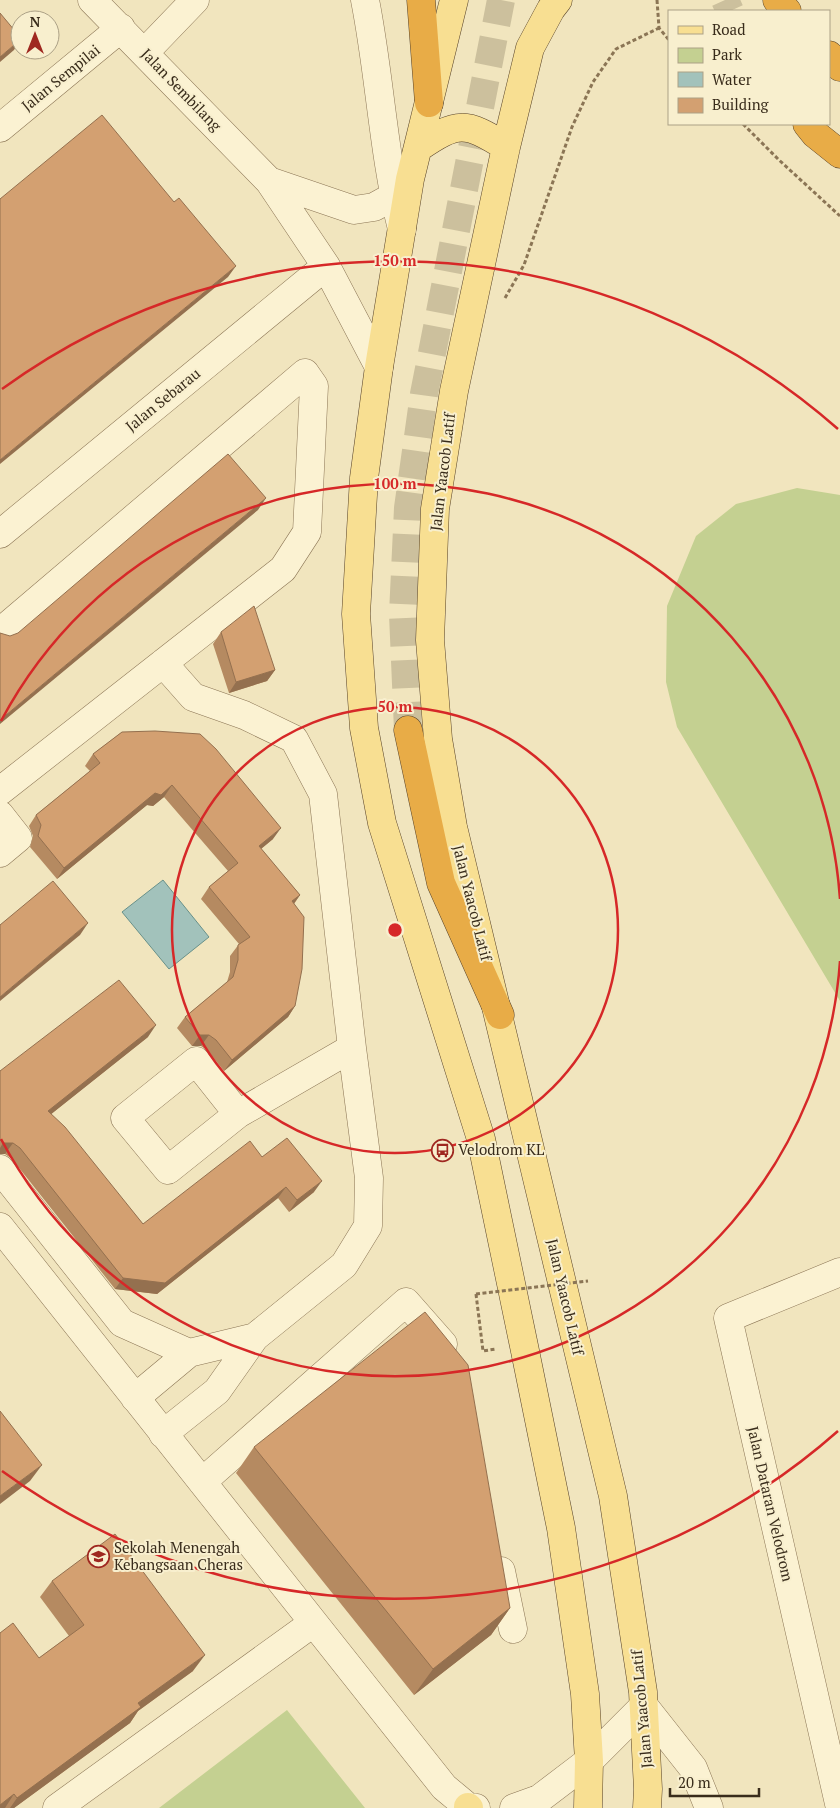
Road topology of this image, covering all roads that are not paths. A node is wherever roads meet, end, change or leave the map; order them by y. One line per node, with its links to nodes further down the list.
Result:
1 (92, 0): 9 (street, Jalan Sembilang)
2 (194, 0): 10 (street)
3 (365, 0): 20 (street)
4 (421, 0): 13 (highway)
5 (454, 0): 13 (main road)
6 (558, 0): 16 (main road, Jalan Yaacob Latif)
7 (777, 0): 8 (highway)
8 (786, 10)
9 (122, 28): 10 (street, Jalan Sembilang); 15 (street, Jalan Sempilai)
10 (145, 52): 19 (street, Jalan Sembilang)
11 (830, 56): 12 (highway)
12 (840, 67)
13 (429, 103): 17 (main road)
14 (808, 125): 18 (highway)
15 (0, 128)
16 (506, 147): 17 (main road); 30 (main road, Jalan Yaacob Latif)
17 (418, 148): 20 (main road)
18 (840, 154)
19 (269, 181): 20 (street, Jalan Sembilang); 21 (street, Jalan Sembilang)
20 (402, 188): 22 (main road)
21 (326, 266): 22 (street, Jalan Sembilang); 23 (street, Jalan Sebarau)
22 (379, 367): 46 (main road)
23 (0, 534)
24 (0, 632): 25 (street)
25 (163, 664): 27 (street); 31 (street)
26 (408, 730): 30 (highway)
27 (0, 791)
28 (0, 815): 29 (street)
29 (0, 853)
30 (500, 1015): 45 (main road, Jalan Yaacob Latif)
31 (352, 1048): 32 (street); 36 (street)
32 (238, 1114)
33 (0, 1169): 37 (street)
34 (0, 1227): 39 (street)
35 (840, 1272): 53 (street, Jalan Dataran Velodrom)
36 (255, 1337): 37 (street); 40 (street)
37 (189, 1353): 39 (street)
38 (460, 1364): 41 (street)
39 (135, 1398): 40 (street)
40 (163, 1434): 41 (street)
41 (202, 1482): 43 (street)
42 (496, 1544): 44 (street)
43 (313, 1623): 47 (street); 48 (street)
44 (513, 1629)
45 (644, 1706): 46 (street); 51 (main road, Jalan Yaacob Latif); 52 (street)
46 (589, 1761): 49 (street); 50 (main road)
47 (57, 1808)
48 (471, 1808)
49 (514, 1808)
50 (588, 1808)
51 (647, 1808)
52 (709, 1808)
53 (840, 1808)

